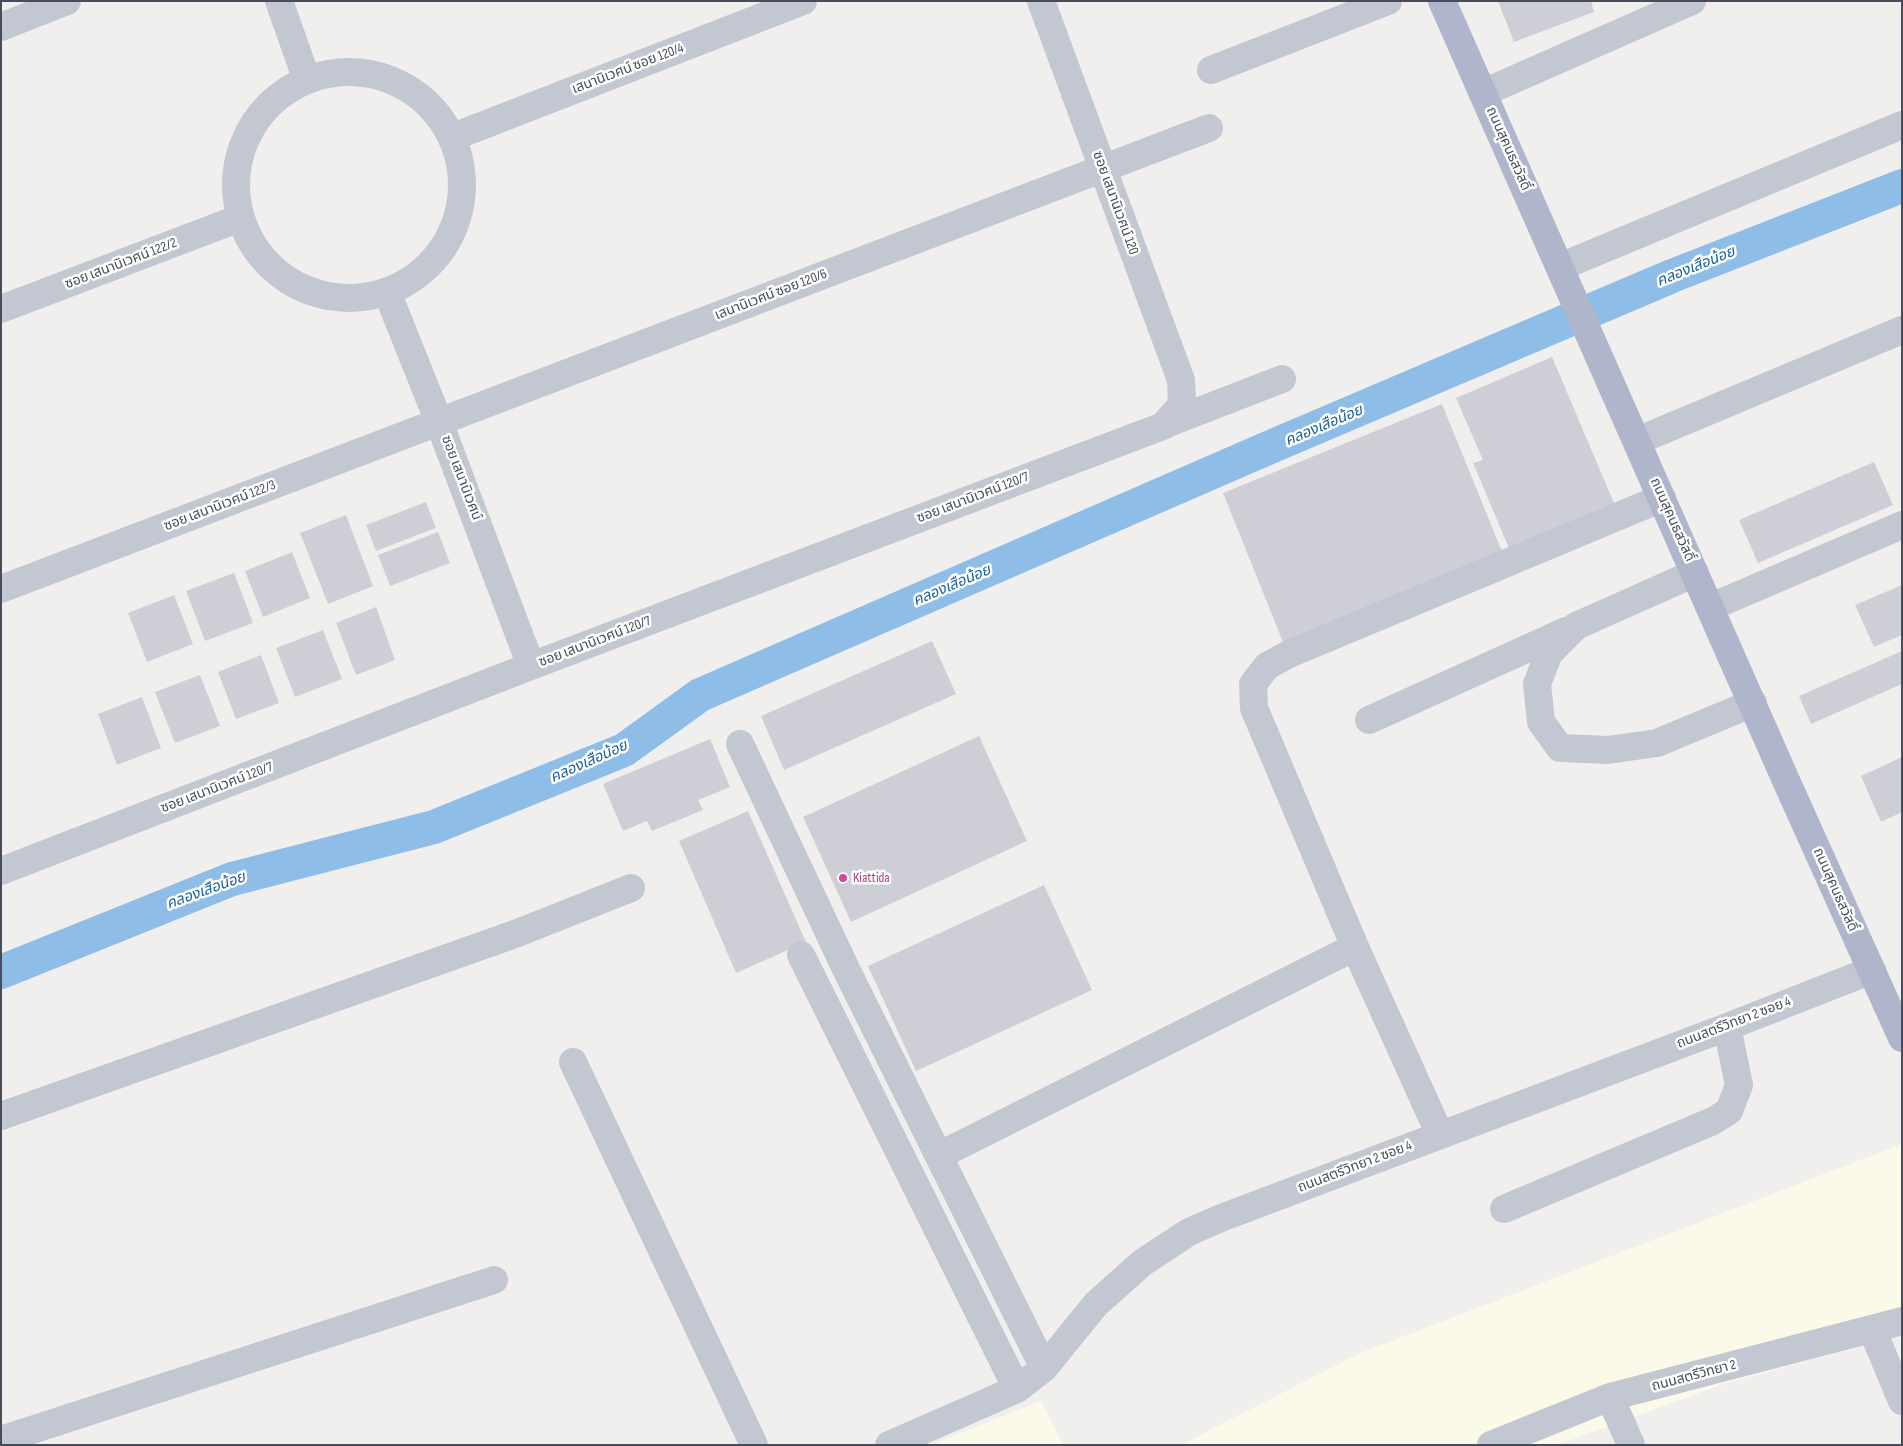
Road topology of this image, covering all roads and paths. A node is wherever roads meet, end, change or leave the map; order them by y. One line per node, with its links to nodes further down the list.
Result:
1 (67, 1): 8 (street)
2 (279, 1): 10 (street)
3 (803, 1): 14 (street, เสนานิเวศน์ ซอย 120/4)
4 (1041, 1): 15 (street, ซอย เสนานิเวศน์ 120)
5 (1388, 1): 9 (street)
6 (1442, 1): 11 (main road, ถนนสุคนธสวัสดิ์)
7 (1692, 1): 11 (street)
8 (1, 27)
9 (1211, 70)
10 (307, 80): 14 (street); 16 (street)
11 (1483, 93): 17 (main road, ถนนสุคนธสวัสดิ์)
12 (1902, 125): 17 (street)
13 (1209, 128): 15 (street, เสนานิเวศน์ ซอย 120/6)
14 (453, 137): 18 (street)
15 (1102, 168): 22 (street, ซอย เสนานิเวศน์ 120); 23 (street, เสนานิเวศน์ ซอย 120/6)
16 (240, 218): 18 (street); 19 (street, ซอย เสนานิเวศน์ 122/2)
17 (1566, 279): 25 (main road, ถนนสุคนธสวัสดิ์)
18 (387, 292): 23 (street, ซอย เสนานิเวศน์)
19 (1, 309)
20 (1902, 330): 25 (street)
21 (1282, 378): 24 (street)
22 (1182, 405): 24 (street, ซอย เสนานิเวศน์ 120/7)
23 (439, 422): 29 (street, ซอย เสนานิเวศน์ 122/3); 32 (street, ซอย เสนานิเวศน์)
24 (1163, 426): 32 (street, ซอย เสนานิเวศน์ 120/7)
25 (1637, 441): 26 (main road, ถนนสุคนธสวัสดิ์)
26 (1662, 498): 28 (main road, ถนนสุคนธสวัสดิ์); 38 (street)
27 (1902, 525): 30 (street)
28 (1695, 573): 30 (main road, ถนนสุคนธสวัสดิ์); 31 (street)
29 (1, 589)
30 (1711, 607): 33 (main road, ถนนสุคนธสวัสดิ์)
31 (1576, 626): 33 (street); 34 (street)
32 (531, 666): 36 (street, ซอย เสนานิเวศน์ 120/7)
33 (1753, 703): 40 (main road, ถนนสุคนธสวัสดิ์)
34 (1369, 720)
35 (740, 744): 46 (street)
36 (1, 871)
37 (630, 888): 44 (street)
38 (1355, 947): 45 (street); 46 (street)
39 (801, 955): 52 (street)
40 (1872, 970): 41 (main road, ถนนสุคนธสวัสดิ์); 42 (street, ถนนสตรีวิทยา 2 ซอย 4)
41 (1899, 1024)
42 (1727, 1026): 45 (street, ถนนสตรีวิทยา 2 ซอย 4); 47 (street)
43 (574, 1062): 56 (street)
44 (1, 1116)
45 (1440, 1135): 51 (street, ถนนสตรีวิทยา 2 ซอย 4)
46 (940, 1155): 51 (street)
47 (1504, 1209)
48 (494, 1280): 55 (street)
49 (1902, 1321): 50 (street, ถนนสตรีวิทยา 2)
50 (1872, 1329): 53 (street, ถนนสตรีวิทยา 2); 54 (street)
51 (1044, 1368): 52 (street, ถนนสตรีวิทยา 2 ซอย 4)
52 (1017, 1389): 57 (street, ถนนสตรีวิทยา 2 ซอย 4)
53 (1610, 1398): 58 (street, ถนนสตรีวิทยา 2); 59 (street)
54 (1902, 1401)
55 (1, 1440)
56 (754, 1445)
57 (890, 1445)
58 (1491, 1445)
59 (1631, 1445)

